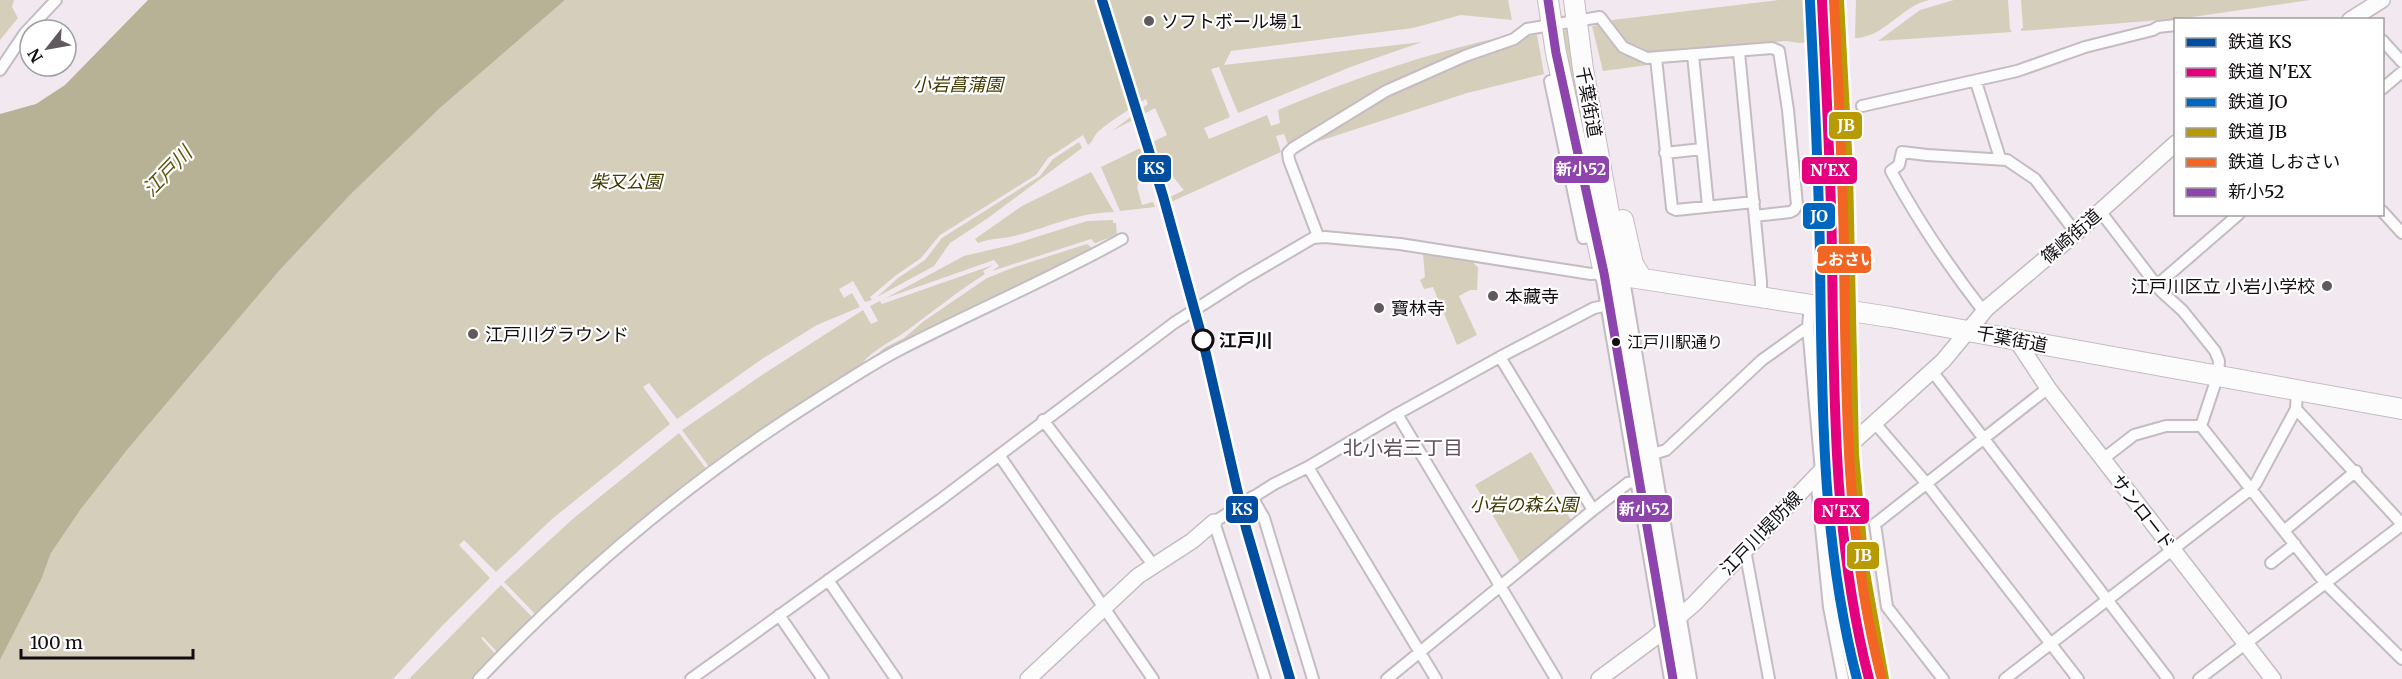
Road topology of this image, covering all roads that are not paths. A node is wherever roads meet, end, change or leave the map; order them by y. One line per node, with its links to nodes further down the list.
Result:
1 (57, 0): 13 (street)
2 (2382, 0): 5 (main road)
3 (1575, 9): 4 (street); 10 (street); 12 (highway, 千葉街道)
4 (1550, 11): 31 (street); 32 (highway, 千葉街道)
5 (2358, 18)
6 (2174, 25): 16 (street)
7 (2384, 41): 11 (street)
8 (1739, 52): 9 (street); 23 (street); 27 (street)
9 (1693, 55): 10 (street); 20 (street)
10 (1656, 58): 21 (street)
11 (2402, 62)
12 (1583, 69): 34 (highway, 千葉街道); 35 (highway)
13 (0, 70)
14 (2402, 72): 17 (street)
15 (1550, 81): 32 (street)
16 (1976, 82): 18 (street); 22 (street)
17 (2384, 87)
18 (1862, 106)
19 (2174, 144): 25 (main road, 篠崎街道)
20 (1702, 149): 21 (street); 24 (street)
21 (1665, 153): 24 (street)
22 (2000, 158): 29 (street); 40 (street)
23 (1754, 202): 24 (street); 27 (street)
24 (1708, 206)
25 (2100, 211): 29 (main road, 篠崎街道); 36 (street)
26 (2384, 213): 30 (street)
27 (1755, 216): 37 (street)
28 (2237, 216): 36 (street)
29 (2076, 233): 40 (main road, 篠崎街道)
30 (2402, 233)
31 (1318, 236): 34 (street); 51 (street)
32 (1596, 236): 34 (highway, 千葉街道)
33 (1122, 239): 87 (street)
34 (1612, 273): 35 (highway, 千葉街道); 38 (main road)
35 (1641, 277): 37 (highway, 千葉街道)
36 (2157, 285): 46 (street)
37 (1761, 295): 39 (highway, 千葉街道)
38 (1617, 303): 44 (street); 56 (main road); 61 (main road)
39 (1810, 304): 41 (street); 42 (highway, 千葉街道)
40 (1984, 312): 42 (main road, 篠崎街道)
41 (1808, 327): 56 (street); 60 (street)
42 (1968, 331): 43 (highway, 千葉街道); 45 (main road, 江戸川堤防線)
43 (2017, 341): 46 (highway, 千葉街道); 47 (main road, サンロード)
44 (1500, 357): 50 (street); 65 (street)
45 (1932, 371): 52 (main road, 江戸川堤防線); 54 (street)
46 (2218, 375): 48 (highway, 千葉街道); 53 (street)
47 (2048, 388): 54 (street); 57 (main road, サンロード)
48 (2297, 400): 49 (highway, 千葉街道); 59 (street); 63 (street)
49 (2402, 409)
50 (1397, 414): 58 (street); 76 (street)
51 (1043, 420): 55 (street); 73 (street)
52 (1874, 422): 60 (main road, 江戸川堤防線); 62 (street)
53 (2201, 426): 57 (street); 63 (street)
54 (1983, 438): 62 (street); 77 (street)
55 (999, 454): 74 (street); 78 (street)
56 (1650, 455): 80 (main road)
57 (2103, 459): 71 (main road, サンロード)
58 (1308, 467): 64 (street); 83 (street)
59 (2356, 471): 67 (street); 68 (street)
60 (1818, 474): 70 (main road, 江戸川堤防線); 100 (street)
61 (1639, 481): 65 (street); 80 (main road)
62 (1927, 484): 82 (street); 101 (street)
63 (2251, 489): 68 (street); 71 (street)
64 (1252, 497): 66 (street); 92 (street)
65 (1593, 510): 76 (street)
66 (1214, 522): 73 (main road); 91 (street)
67 (2402, 524): 75 (street)
68 (2284, 530): 69 (street)
69 (2295, 544): 72 (street); 75 (street)
70 (1745, 550): 80 (main road, 江戸川堤防線); 99 (street)
71 (2172, 550): 77 (street); 81 (main road, サンロード)
72 (2271, 563)
73 (1154, 566): 78 (main road)
74 (828, 580): 79 (street); 89 (street)
75 (2325, 583): 81 (street); 84 (street)
76 (1502, 585): 83 (street); 95 (street)
77 (2107, 601): 82 (street); 104 (street)
78 (1105, 608): 86 (main road); 90 (street)
79 (779, 615): 85 (street); 88 (street)
80 (1671, 624): 96 (main road, 江戸川堤防線); 97 (main road); 98 (main road)
81 (2245, 642): 105 (street); 106 (main road, サンロード)
82 (2050, 644): 102 (street); 103 (street)
83 (1420, 653): 93 (street); 94 (street)
84 (2402, 659)
85 (697, 677)
86 (1030, 678)
87 (479, 679)
88 (823, 679)
89 (897, 679)
90 (1154, 679)
91 (1265, 679)
92 (1313, 679)
93 (1387, 679)
94 (1436, 679)
95 (1556, 679)
96 (1599, 679)
97 (1673, 679)
98 (1688, 679)
99 (1769, 679)
100 (1843, 679)
101 (1943, 679)
102 (2005, 679)
103 (2078, 679)
104 (2168, 679)
105 (2199, 679)
106 (2273, 679)

